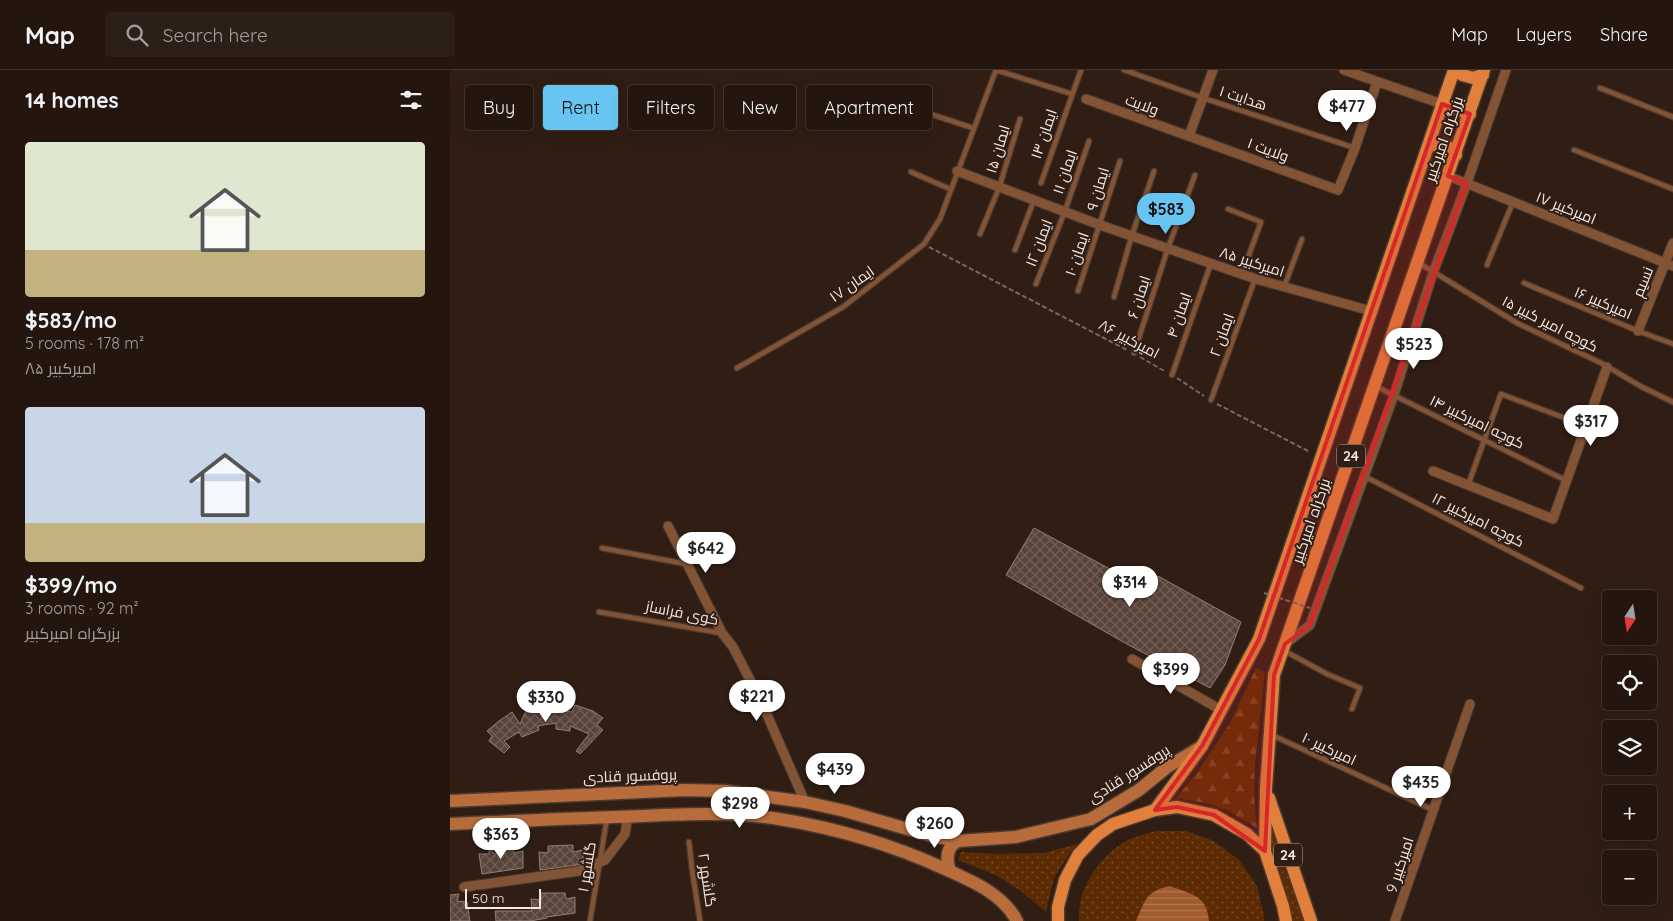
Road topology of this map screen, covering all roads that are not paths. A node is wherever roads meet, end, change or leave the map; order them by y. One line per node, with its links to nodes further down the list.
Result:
1 (996, 70): 12 (lane); 20 (lane, ایمان ۱۷)
2 (1124, 70): 13 (lane, هدایت ۱)
3 (1213, 70): 13 (street)
4 (1344, 70): 10 (street)
5 (1454, 70): 15 (main road, بزرگراه امیرکبیر / 24)
6 (1459, 70): 9 (main road)
7 (1506, 70): 34 (street)
8 (1078, 71): 12 (lane, ایمان ۱۳)
9 (1484, 73): 16 (main road, بزرگراه امیرکبیر / 24)
10 (1377, 82): 15 (street); 24 (street)
11 (1600, 88): 18 (lane)
12 (1072, 94): 33 (lane, ایمان ۱۳)
13 (1203, 98): 21 (street); 24 (lane, هدایت ۱)
14 (1086, 99): 21 (street, ولایت)
15 (1442, 104): 16 (main road); 23 (main road, بزرگراه امیرکبیر / 24)
16 (1470, 114): 26 (main road, بزرگراه امیرکبیر / 24)
17 (932, 115): 20 (lane)
18 (1673, 117)
19 (1020, 119): 35 (lane, ایمان ۱۵)
20 (973, 128): 28 (lane, ایمان ۱۷)
21 (1189, 136): 24 (street, ولایت ۱)
22 (1088, 141): 41 (lane, ایمان ۱۱)
23 (1429, 146): 26 (main road); 61 (main road, بزرگراه امیرکبیر / 24)
24 (1354, 148)
25 (1574, 150): 36 (lane)
26 (1456, 155): 32 (main road, بزرگراه امیرکبیر / 24)
27 (1120, 161): 42 (lane, ایمان ۹)
28 (957, 171): 35 (street, امیرکبیر ۸۵); 37 (lane, ایمان ۱۷)
29 (1154, 171): 44 (lane)
30 (911, 172): 37 (lane)
31 (1195, 176): 47 (lane, ایمان ۶)
32 (1448, 176): 34 (street, امیرکبیر ۱۷); 50 (main road, بزرگراه امیرکبیر / 24)
33 (1040, 183)
34 (1467, 183): 39 (street, امیرکبیر ۱۷); 53 (street)
35 (999, 188): 38 (street, امیرکبیر ۸۵); 43 (lane, ایمان ۱۵)
36 (1673, 188)
37 (950, 189): 66 (lane, ایمان ۱۷)
38 (1034, 200): 41 (street, امیرکبیر ۸۵); 48 (lane)
39 (1513, 202): 51 (street, امیرکبیر ۱۷); 52 (lane)
40 (1228, 209): 54 (lane)
41 (1064, 211): 42 (street, امیرکبیر ۸۵); 57 (lane, ایمان ۱۲)
42 (1100, 224): 44 (street, امیرکبیر ۸۵); 59 (lane, ایمان ۱۰)
43 (980, 234)
44 (1132, 235): 47 (street, امیرکبیر ۸۵); 60 (lane)
45 (1302, 238): 58 (lane)
46 (1673, 243): 51 (street, نسیم)
47 (1168, 248): 49 (street, امیرکبیر ۸۵); 64 (lane, ایمان ۶)
48 (1015, 250)
49 (1211, 263): 54 (street, امیرکبیر ۸۵); 67 (lane, ایمان ۴)
50 (1418, 263): 53 (lane, کوچه امیر کبیر ۱۵); 68 (main road, بزرگراه امیرکبیر / 24)
51 (1669, 264): 62 (street, نسیم)
52 (1487, 265)
53 (1433, 272): 65 (lane, کوچه امیر کبیر ۱۵); 69 (street)
54 (1242, 274): 55 (street, امیرکبیر ۸۵)
55 (1256, 279): 58 (street, امیرکبیر ۸۵); 70 (lane, ایمان ۲)
56 (1524, 283): 62 (lane, امیرکبیر ۱۶)
57 (1036, 284)
58 (1284, 287): 61 (street, امیرکبیر ۸۵)
59 (1078, 291)
60 (1114, 297)
61 (1371, 311): 88 (main road, بزرگراه امیرکبیر / 24)
62 (1638, 331): 63 (lane, امیرکبیر ۱۶)
63 (1673, 344)
64 (1134, 354)
65 (1607, 367): 71 (lane, کوچه امیر کبیر ۱۵); 72 (street)
66 (737, 368)
67 (1172, 375)
68 (1375, 386): 69 (lane, کوچه امیرکبیر ۱۴); 84 (main road, بزرگراه امیرکبیر / 24)
69 (1394, 395): 73 (lane, کوچه امیرکبیر ۱۴); 75 (street)
70 (1211, 400)
71 (1673, 402)
72 (1586, 426): 73 (lane); 76 (street)
73 (1484, 440): 76 (lane, کوچه امیرکبیر ۱۴); 77 (lane)
74 (1433, 471): 77 (street)
75 (1364, 476): 81 (lane, کوچه امیرکبیر ۱۲); 84 (street)
76 (1567, 480): 77 (street)
77 (1468, 484)
78 (668, 526): 80 (street)
79 (602, 548): 80 (lane)
80 (687, 564): 83 (street)
81 (1581, 588)
82 (600, 612): 83 (lane, کوی فراساز)
83 (722, 633): 93 (street, کوی فراساز)
84 (1284, 647): 87 (lane); 89 (main road, بزرگراه امیرکبیر / 24)
85 (1132, 658): 88 (street)
86 (1470, 704): 95 (street, امیرکبیر 9)
87 (1352, 709)
88 (1221, 710): 90 (main road, بزرگراه امیرکبیر / 24)
89 (1270, 735): 91 (main road, بزرگراه امیرکبیر / 24); 95 (lane, امیرکبیر ۱۰)
90 (1202, 746): 94 (main road, بزرگراه امیرکبیر / 24); 100 (main road, پروفسور قنادی)
91 (1266, 788): 102 (main road, بزرگراه امیرکبیر / 24); 112 (main road, 24)
92 (450, 801): 93 (main road, پروفسور قنادی)
93 (805, 802): 99 (main road, پروفسور قنادی)
94 (1155, 810): 102 (main road, 24); 110 (main road, 24)
95 (1432, 810): 113 (street, امیرکبیر 9)
96 (628, 816): 97 (main road); 103 (main road); 105 (street)
97 (608, 817): 98 (main road); 107 (lane, گلشهر ۱)
98 (450, 824)
99 (926, 834): 100 (main road, پروفسور قنادی); 103 (main road)
100 (958, 841): 104 (main road)
101 (689, 842): 108 (lane, گلشهر ۲)
102 (1265, 851): 111 (main road, 24)
103 (917, 856): 104 (main road)
104 (950, 871): 106 (main road)
105 (464, 887)
106 (1015, 916): 109 (main road)
107 (590, 921)
108 (700, 921)
109 (1028, 921)
110 (1058, 921)
111 (1286, 921)
112 (1311, 921)
113 (1395, 921)

